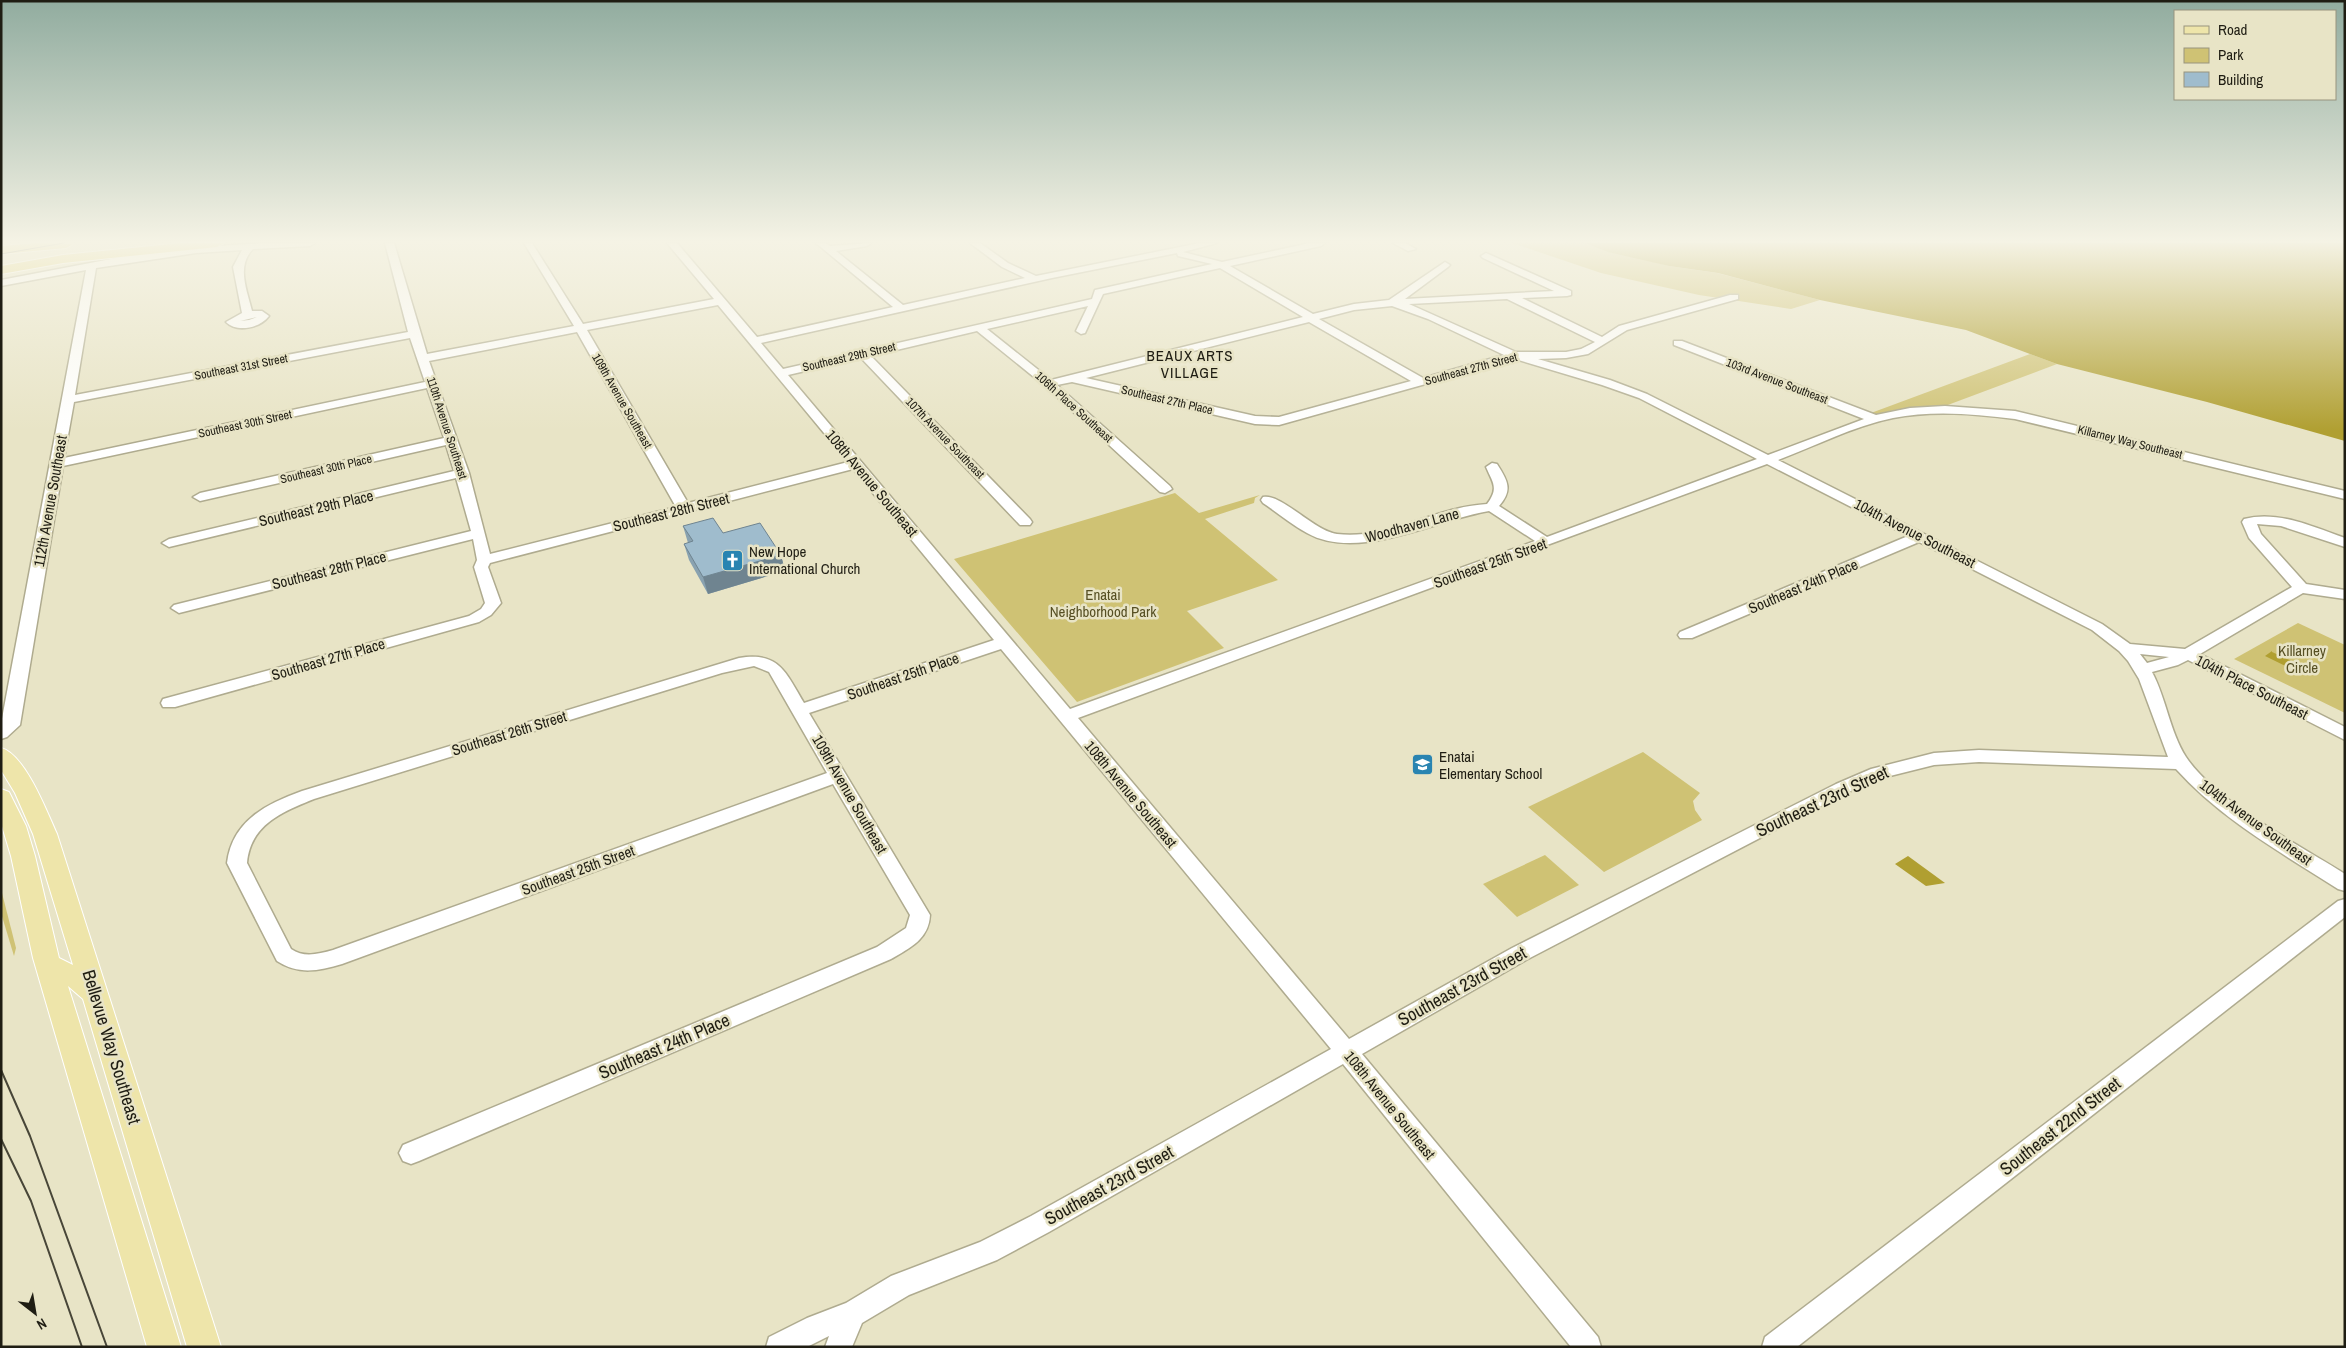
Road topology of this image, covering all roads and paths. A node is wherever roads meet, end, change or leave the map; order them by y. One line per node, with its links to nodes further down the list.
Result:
1 (85, 306): 34 (street, 112th Avenue Southeast)
2 (245, 306): 17 (street)
3 (406, 306): 22 (street, 110th Avenue Southeast)
4 (566, 306): 19 (street, 109th Avenue Southeast)
5 (695, 306): 19 (street)
6 (725, 306): 23 (street, 108th Avenue Southeast)
7 (898, 306): 16 (street)
8 (916, 306): 16 (street)
9 (1075, 306): 20 (street, Southeast 29th Street)
10 (1094, 306): 21 (street)
11 (1294, 306): 18 (street)
12 (1364, 306): 18 (street)
13 (1403, 306): 27 (street, 104th Avenue Southeast)
14 (1529, 306): 24 (street)
15 (1701, 306): 24 (street, Southeast 27th Street)
16 (902, 309): 23 (street)
17 (247, 314)
18 (1311, 316): 30 (street); 31 (street)
19 (580, 328): 28 (street); 49 (street, 109th Avenue Southeast)
20 (979, 328): 26 (street, Southeast 29th Street); 33 (street, 106th Place Southeast)
21 (1081, 331)
22 (414, 334): 28 (street, 110th Avenue Southeast); 34 (street, Southeast 31st Street)
23 (754, 341): 29 (street, 108th Avenue Southeast)
24 (1602, 341): 27 (street, Southeast 27th Street)
25 (1678, 343): 36 (street, 103rd Avenue Southeast)
26 (863, 354): 29 (street, Southeast 29th Street); 50 (street, 107th Avenue Southeast)
27 (1518, 355): 31 (street, Southeast 27th Street); 39 (street, 104th Avenue Southeast)
28 (424, 358): 32 (street, 110th Avenue Southeast)
29 (780, 373): 41 (street, 108th Avenue Southeast)
30 (1071, 378): 33 (street); 37 (street, Southeast 27th Place)
31 (1422, 382): 37 (street, Southeast 27th Street)
32 (432, 384): 38 (street, 110th Avenue Southeast); 40 (street, Southeast 30th Street)
33 (1049, 384): 44 (street, 106th Place Southeast)
34 (68, 400): 40 (street, 112th Avenue Southeast)
35 (1913, 410): 36 (street, Southeast 25th Street); 45 (street, Killarney Way Southeast)
36 (1876, 420): 39 (street, Southeast 25th Street)
37 (1262, 422)
38 (452, 440): 43 (street, 110th Avenue Southeast); 46 (street, Southeast 30th Place)
39 (1768, 459): 52 (street, 104th Avenue Southeast); 53 (street, Southeast 25th Street)
40 (58, 463): 70 (street, 112th Avenue Southeast)
41 (857, 464): 49 (street, Southeast 28th Street); 62 (street, 108th Avenue Southeast)
42 (1492, 468): 48 (street)
43 (462, 473): 51 (street, 110th Avenue Southeast); 54 (street, Southeast 29th Place)
44 (1165, 489)
45 (2345, 495)
46 (200, 497)
47 (1268, 500): 48 (street, Woodhaven Lane)
48 (1491, 507): 53 (street)
49 (684, 509): 56 (street, Southeast 28th Street)
50 (1025, 522)
51 (479, 533): 56 (street, 110th Avenue Southeast); 59 (street, Southeast 28th Place)
52 (1921, 536): 61 (street, Southeast 24th Place); 63 (street, 104th Avenue Southeast)
53 (1546, 542): 69 (street, Southeast 25th Street)
54 (169, 543)
55 (2345, 543): 57 (street)
56 (484, 560): 60 (street, 110th Avenue Southeast)
57 (2301, 588): 58 (street); 64 (street)
58 (2345, 595)
59 (179, 608)
60 (486, 612): 67 (street, Southeast 27th Place)
61 (1686, 635)
62 (1005, 642): 68 (street, Southeast 25th Place); 69 (street, 108th Avenue Southeast)
63 (2125, 648): 64 (street, 104th Place Southeast); 66 (street, 104th Avenue Southeast)
64 (2188, 654): 66 (street); 71 (street, 104th Place Southeast)
65 (762, 661): 68 (street, 109th Avenue Southeast); 79 (street, Southeast 26th Street)
66 (2144, 669): 73 (street, 104th Avenue Southeast)
67 (169, 703)
68 (801, 710): 74 (street, 109th Avenue Southeast)
69 (1067, 716): 82 (street, 108th Avenue Southeast)
70 (1, 733)
71 (2345, 734)
72 (1, 755): 81 (main road, Bellevue Way Southeast)
73 (2181, 763): 76 (street, 104th Avenue Southeast); 82 (street, Southeast 23rd Street)
74 (840, 775): 78 (street, 109th Avenue Southeast); 79 (street, Southeast 25th Street)
75 (1, 797): 80 (main road)
76 (2345, 884)
77 (2345, 906): 90 (street, Southeast 22nd Street)
78 (914, 934): 83 (street, Southeast 24th Place)
79 (316, 963)
80 (49, 965): 81 (main road); 85 (main road)
81 (94, 993): 86 (main road, Bellevue Way Southeast)
82 (1346, 1051): 84 (street, Southeast 23rd Street); 89 (street, 108th Avenue Southeast)
83 (411, 1154)
84 (853, 1314): 87 (street, Southeast 23rd Street); 88 (street)
85 (164, 1347)
86 (204, 1347)
87 (779, 1347)
88 (838, 1347)
89 (1588, 1347)
90 (1775, 1347)

